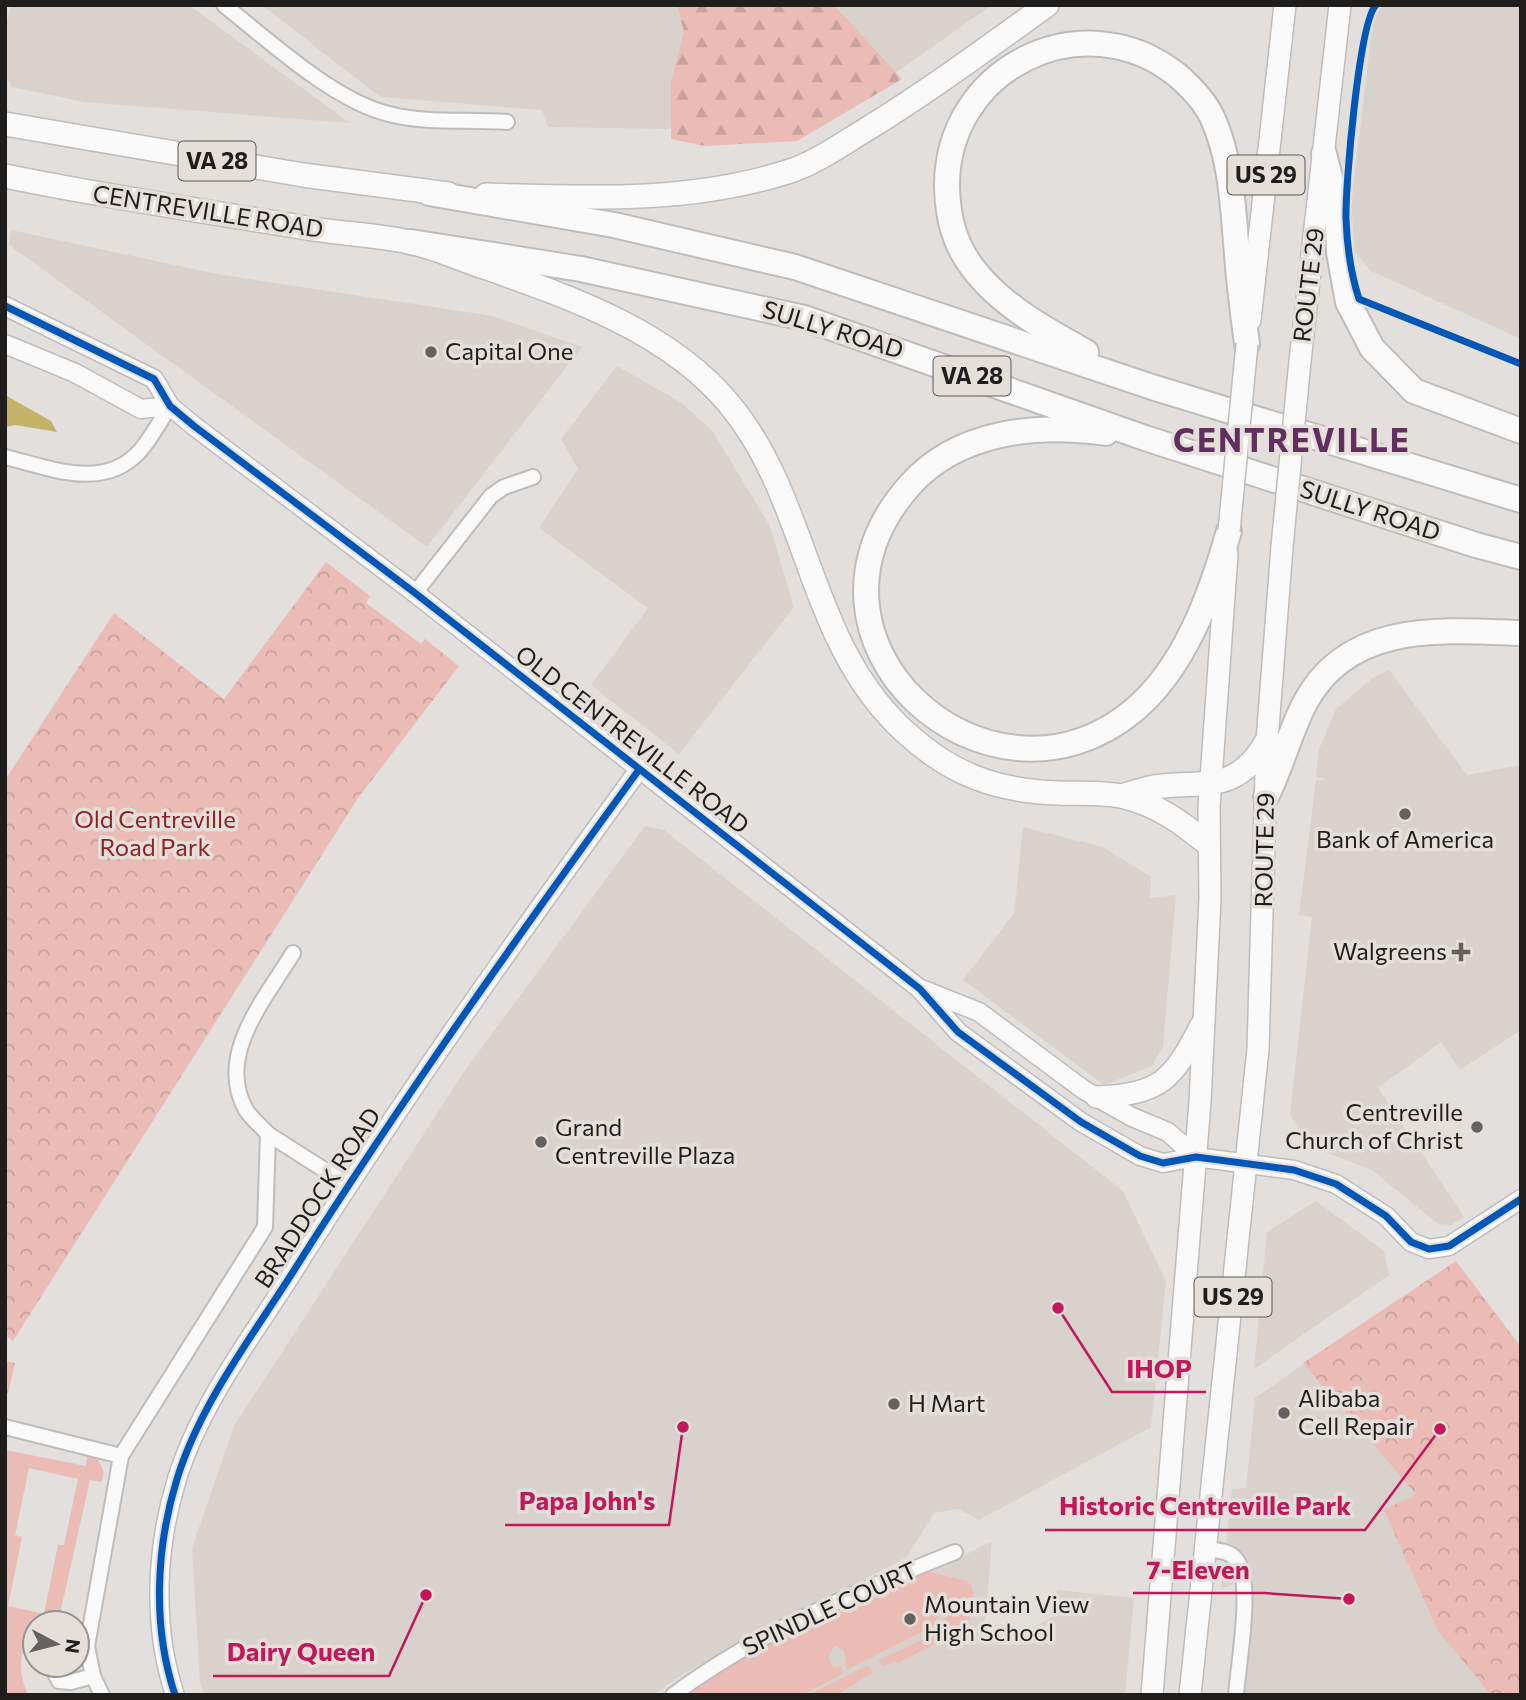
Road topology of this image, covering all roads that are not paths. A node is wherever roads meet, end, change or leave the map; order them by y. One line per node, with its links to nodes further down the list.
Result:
1 (224, 5): 5 (street)
2 (1046, 5): 9 (highway)
3 (1285, 5): 13 (main road, US 29)
4 (1340, 5): 7 (main road, ROUTE 29 / US 29)
5 (507, 122)
6 (5, 124): 9 (highway, VA 28)
7 (1324, 154): 16 (highway); 25 (main road, ROUTE 29 / US 29, bridge)
8 (5, 176): 10 (highway, CENTREVILLE ROAD / VA 28)
9 (429, 193): 14 (highway, SULLY ROAD / VA 28)
10 (411, 242): 17 (highway, SULLY ROAD / VA 28); 28 (highway, CENTREVILLE ROAD)
11 (5, 306): 15 (street, OLD CENTREVILLE ROAD)
12 (5, 344): 15 (street)
13 (1247, 344): 14 (highway); 21 (main road, US 29, bridge)
14 (1152, 387): 20 (highway, SULLY ROAD / VA 28)
15 (170, 406): 18 (street); 23 (street, OLD CENTREVILLE ROAD)
16 (1521, 430)
17 (1145, 438): 21 (highway); 22 (highway, SULLY ROAD / VA 28)
18 (5, 457)
19 (533, 477): 23 (street)
20 (1521, 500)
21 (1229, 531): 27 (main road, US 29)
22 (1521, 557)
23 (415, 593): 26 (street, OLD CENTREVILLE ROAD)
24 (1521, 633): 29 (highway)
25 (1267, 741): 27 (highway); 29 (main road, ROUTE 29 / US 29)
26 (638, 771): 32 (street, OLD CENTREVILLE ROAD); 38 (street, BRADDOCK ROAD)
27 (1211, 785): 28 (highway); 30 (main road, US 29)
28 (1122, 796): 30 (highway)
29 (1266, 797): 37 (main road, ROUTE 29 / US 29)
30 (1208, 844): 33 (main road, US 29)
31 (293, 953): 35 (street)
32 (920, 989): 34 (street, OLD CENTREVILLE ROAD); 36 (street, OLD CENTREVILLE ROAD)
33 (1205, 1017): 34 (main road); 36 (main road, US 29)
34 (1096, 1097): 36 (street, OLD CENTREVILLE ROAD)
35 (268, 1134): 38 (street); 41 (street)
36 (1196, 1157): 37 (street, OLD CENTREVILLE ROAD); 52 (main road, US 29)
37 (1247, 1164): 39 (street); 42 (main road, ROUTE 29 / US 29)
38 (348, 1185): 50 (street, BRADDOCK ROAD)
39 (1521, 1199)
40 (5, 1427): 41 (street)
41 (121, 1456): 44 (street)
42 (1206, 1549): 53 (main road, ROUTE 29 / US 29); 54 (street)
43 (955, 1552): 51 (street, SPINDLE COURT)
44 (90, 1609)
45 (91, 1671): 46 (street)
46 (93, 1676): 49 (street)
47 (58, 1679): 48 (street)
48 (82, 1679)
49 (102, 1695)
50 (175, 1695)
51 (673, 1695)
52 (1152, 1695)
53 (1190, 1695)
54 (1236, 1695)

